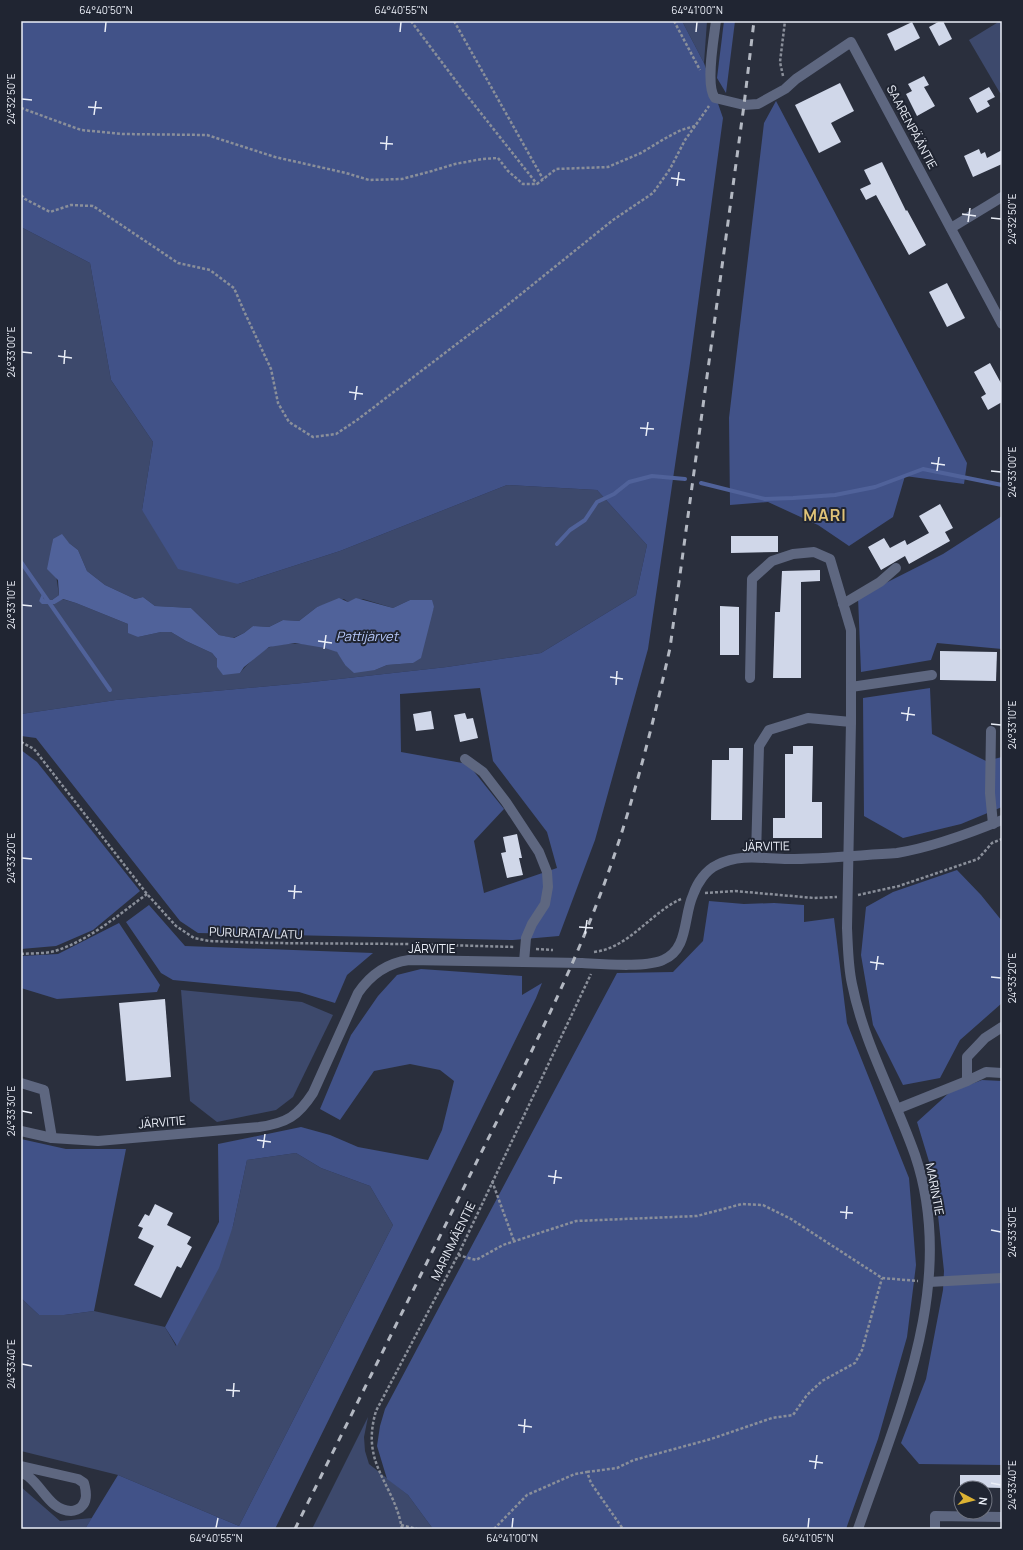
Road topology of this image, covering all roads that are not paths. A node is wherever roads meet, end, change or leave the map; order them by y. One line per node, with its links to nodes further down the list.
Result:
1 (716, 21): 3 (street, SAARENPÄÄNTIE)
2 (1002, 197): 3 (street)
3 (951, 228): 4 (street, SAARENPÄÄNTIE)
4 (1002, 324)
5 (896, 568): 6 (street)
6 (843, 604): 8 (street, MARINTIE); 9 (street, MARINTIE)
7 (932, 674): 9 (street)
8 (750, 678)
9 (851, 687): 10 (street, MARINTIE)
10 (851, 722): 14 (street, MARINTIE); 15 (street)
11 (991, 731): 13 (street)
12 (465, 759): 16 (street)
13 (997, 822): 14 (street)
14 (849, 855): 15 (street, JÄRVITIE); 21 (street, MARINTIE)
15 (756, 856): 16 (street, JÄRVITIE)
16 (524, 962): 23 (street, JÄRVITIE)
17 (1002, 1027): 19 (street)
18 (1002, 1073): 19 (street)
19 (967, 1081): 21 (street)
20 (21, 1083): 23 (street)
21 (897, 1109): 25 (street, MARINTIE)
22 (21, 1131): 23 (street, JÄRVITIE)
23 (52, 1138)
24 (1002, 1278): 25 (street)
25 (929, 1282): 29 (street, MARINTIE)
26 (21, 1466): 27 (street)
27 (21, 1473)
28 (1002, 1517): 30 (street)
29 (858, 1529)
30 (935, 1529)

